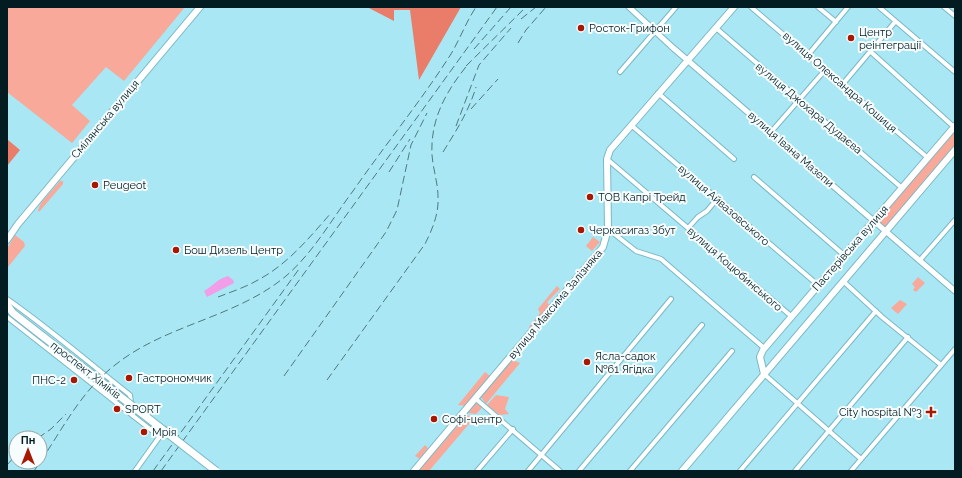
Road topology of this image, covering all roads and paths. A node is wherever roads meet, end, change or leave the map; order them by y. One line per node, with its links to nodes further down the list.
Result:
1 (200, 7): 39 (main road, Смілянська вулиця)
2 (628, 7): 14 (street, вулиця Івана Мазепи)
3 (676, 7): 14 (street)
4 (734, 7): 13 (main road)
5 (751, 7): 16 (street, вулиця Олександра Кошиця)
6 (818, 7): 11 (street)
7 (848, 7): 11 (street)
8 (879, 7): 12 (street)
9 (944, 7): 10 (street)
10 (955, 16)
11 (836, 22): 16 (street)
12 (896, 22): 15 (street); 20 (street)
13 (716, 28): 17 (main road); 23 (street, вулиця Джохара Дудаєва)
14 (655, 31): 17 (street, вулиця Івана Мазепи); 19 (street)
15 (871, 52): 21 (street); 25 (street)
16 (808, 55): 18 (street, вулиця Олександра Кошиця)
17 (688, 60): 22 (main road); 26 (street, вулиця Івана Мазепи)
18 (826, 69): 21 (street, вулиця Олександра Кошиця); 23 (street)
19 (620, 72)
20 (955, 72)
21 (842, 85): 28 (street, вулиця Олександра Кошиця)
22 (658, 93): 24 (main road); 30 (street)
23 (798, 100): 26 (street); 32 (street, вулиця Джохара Дудаєва)
24 (631, 125): 29 (main road); 33 (street, вулиця Айвазовського)
25 (954, 127): 28 (main road, Пастерівська вулиця)
26 (771, 132): 34 (street, вулиця Івана Мазепи)
27 (955, 150): 38 (main road, Пастерівська вулиця)
28 (928, 158): 32 (main road, Пастерівська вулиця)
29 (607, 159): 36 (street, вулиця Коцюбинського); 37 (main road, вулиця Максима Залізняка)
30 (734, 159)
31 (754, 177): 41 (street)
32 (902, 188): 34 (main road, Пастерівська вулиця)
33 (716, 199): 36 (street); 44 (street, вулиця Айвазовського)
34 (873, 220): 38 (street, вулиця Івана Мазепи); 41 (main road, Пастерівська вулиця)
35 (955, 220): 42 (street)
36 (688, 228): 51 (street, вулиця Коцюбинського)
37 (608, 229): 56 (street); 62 (main road, вулиця Максима Залізняка)
38 (886, 231): 42 (street, вулиця Івана Мазепи); 43 (main road, Пастерівська вулиця)
39 (9, 234): 40 (main road, Смілянська вулиця)
40 (7, 240)
41 (844, 255): 44 (main road, Пастерівська вулиця)
42 (920, 260): 45 (street, вулиця Івана Мазепи)
43 (842, 281): 50 (street); 61 (main road, Пастерівська вулиця)
44 (818, 285): 51 (main road, Пастерівська вулиця)
45 (954, 287)
46 (7, 299): 55 (street)
47 (671, 300): 71 (street)
48 (7, 305): 49 (main road, проспект Хіміків)
49 (10, 311): 74 (main road, проспект Хіміків, bridge)
50 (876, 312): 54 (street); 64 (street)
51 (791, 316): 56 (main road, Пастерівська вулиця)
52 (7, 317): 59 (street)
53 (702, 325): 79 (street)
54 (908, 337): 60 (street); 69 (street)
55 (69, 346): 59 (street); 63 (street)
56 (764, 348): 61 (main road)
57 (955, 349): 60 (street)
58 (732, 351): 80 (street)
59 (60, 359): 65 (street)
60 (941, 365): 72 (street)
61 (764, 374): 64 (street); 81 (main road, Пастерівська вулиця)
62 (476, 399): 68 (street); 75 (main road, вулиця Максима Залізняка)
63 (131, 402): 65 (street); 66 (street)
64 (797, 404): 69 (street); 82 (street)
65 (133, 416): 67 (street)
66 (154, 421): 67 (street); 70 (street)
67 (150, 429): 70 (street)
68 (513, 429): 71 (street); 76 (street)
69 (828, 431): 72 (street); 83 (street)
70 (160, 437): 73 (street)
71 (542, 454): 77 (street); 78 (street)
72 (861, 459): 84 (street)
73 (135, 471)
74 (216, 471)
75 (414, 471)
76 (477, 471)
77 (528, 471)
78 (560, 471)
79 (579, 471)
80 (630, 471)
81 (682, 471)
82 (740, 471)
83 (795, 471)
84 (851, 471)

